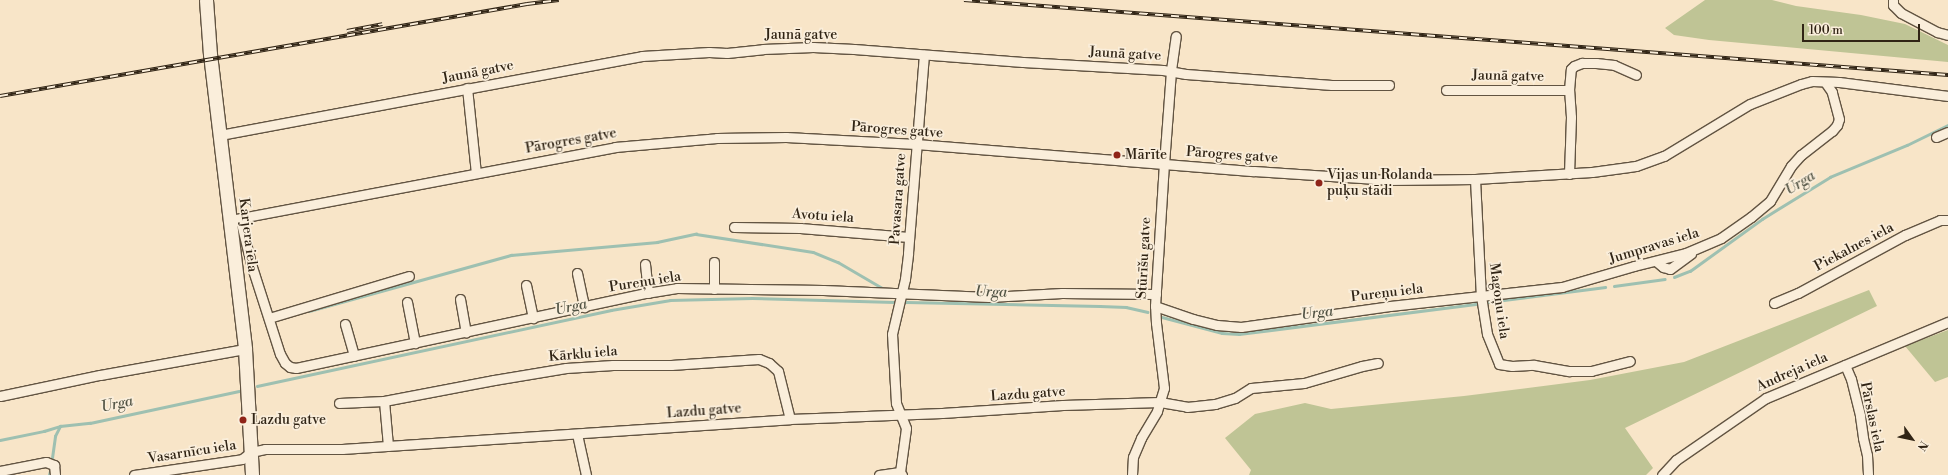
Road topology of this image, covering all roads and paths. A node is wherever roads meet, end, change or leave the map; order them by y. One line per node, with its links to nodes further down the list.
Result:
1 (206, 0): 15 (street, Karjera iela)
2 (1893, 3): 3 (street)
3 (1948, 35)
4 (1176, 36): 6 (street, Stūrīšu gatve)
5 (924, 55): 6 (street, Jaunā gatve); 10 (street, Jaunā gatve); 17 (street, Pavasara gatve)
6 (1171, 70): 9 (street, Jaunā gatve); 18 (street, Stūrīšu gatve)
7 (1636, 75): 12 (street)
8 (1825, 82): 13 (street); 20 (street); 35 (street, Jumpravas iela)
9 (1389, 85)
10 (467, 88): 15 (street, Jaunā gatve); 19 (street)
11 (1446, 90): 12 (street, Jaunā gatve)
12 (1569, 90): 20 (street)
13 (1948, 96)
14 (1948, 132): 16 (street)
15 (220, 135): 22 (street, Karjera iela)
16 (1936, 137)
17 (916, 144): 18 (street, Pārogres gatve); 19 (street, Pārogres gatve); 25 (street, Pavasara gatve)
18 (1164, 164): 21 (street, Pārogres gatve); 33 (street, Stūrīšu gatve)
19 (476, 173): 22 (street, Pārogres gatve)
20 (1569, 174): 21 (street, Pārogres gatve)
21 (1475, 179): 35 (street, Magoņu iela)
22 (235, 220): 41 (street); 47 (street, Karjera iela)
23 (1948, 220): 38 (street, Piekalnes iela)
24 (734, 226): 25 (street, Avotu iela)
25 (909, 237): 34 (street, Pavasara gatve)
26 (714, 262): 31 (street)
27 (645, 264): 32 (street)
28 (577, 273): 40 (street)
29 (409, 276): 41 (street)
30 (526, 285): 42 (street)
31 (714, 289): 32 (street, Pureņu iela); 34 (street, Pureņu iela)
32 (648, 293): 40 (street, Pureņu iela)
33 (1156, 294): 34 (street, Pureņu iela); 39 (street, Stūrīšu gatve)
34 (901, 296): 56 (street, Pavasara gatve)
35 (1481, 296): 39 (street, Pureņu iela); 49 (street, Magoņu iela)
36 (460, 299): 45 (street)
37 (407, 302): 46 (street)
38 (1774, 303)
39 (1155, 306): 54 (street, Stūrīšu gatve)
40 (584, 307): 42 (street, Pureņu iela)
41 (269, 318): 48 (street, Pureņu iela)
42 (533, 318): 45 (street, Pureņu iela)
43 (1948, 322): 51 (street, Andreja iela)
44 (345, 324): 48 (street)
45 (466, 332): 46 (street, Pureņu iela)
46 (415, 343): 48 (street, Pureņu iela)
47 (245, 349): 52 (street); 60 (street, Karjera iela)
48 (354, 356)
49 (1630, 361)
50 (1378, 363): 54 (street, Lazdu gatve)
51 (1845, 365): 69 (street, Andreja iela); 70 (street, Pārslas iela)
52 (0, 396)
53 (384, 401): 55 (street, Kārklu iela); 57 (street, Kārklu iela); 59 (street)
54 (1160, 402): 56 (street, Lazdu gatve); 68 (street, Stūrīšu gatve)
55 (339, 403)
56 (902, 415): 57 (street, Lazdu gatve); 62 (street)
57 (790, 419): 58 (street, Lazdu gatve)
58 (577, 434): 59 (street, Lazdu gatve); 66 (street)
59 (388, 446): 60 (street, Lazdu gatve)
60 (251, 452): 64 (street, Vasarnīcu iela); 65 (street, Karjera iela)
61 (0, 471): 63 (street)
62 (901, 473): 67 (street)
63 (55, 475)
64 (134, 475)
65 (252, 475)
66 (586, 475)
67 (878, 475)
68 (1132, 475)
69 (1662, 475)
70 (1868, 475)

